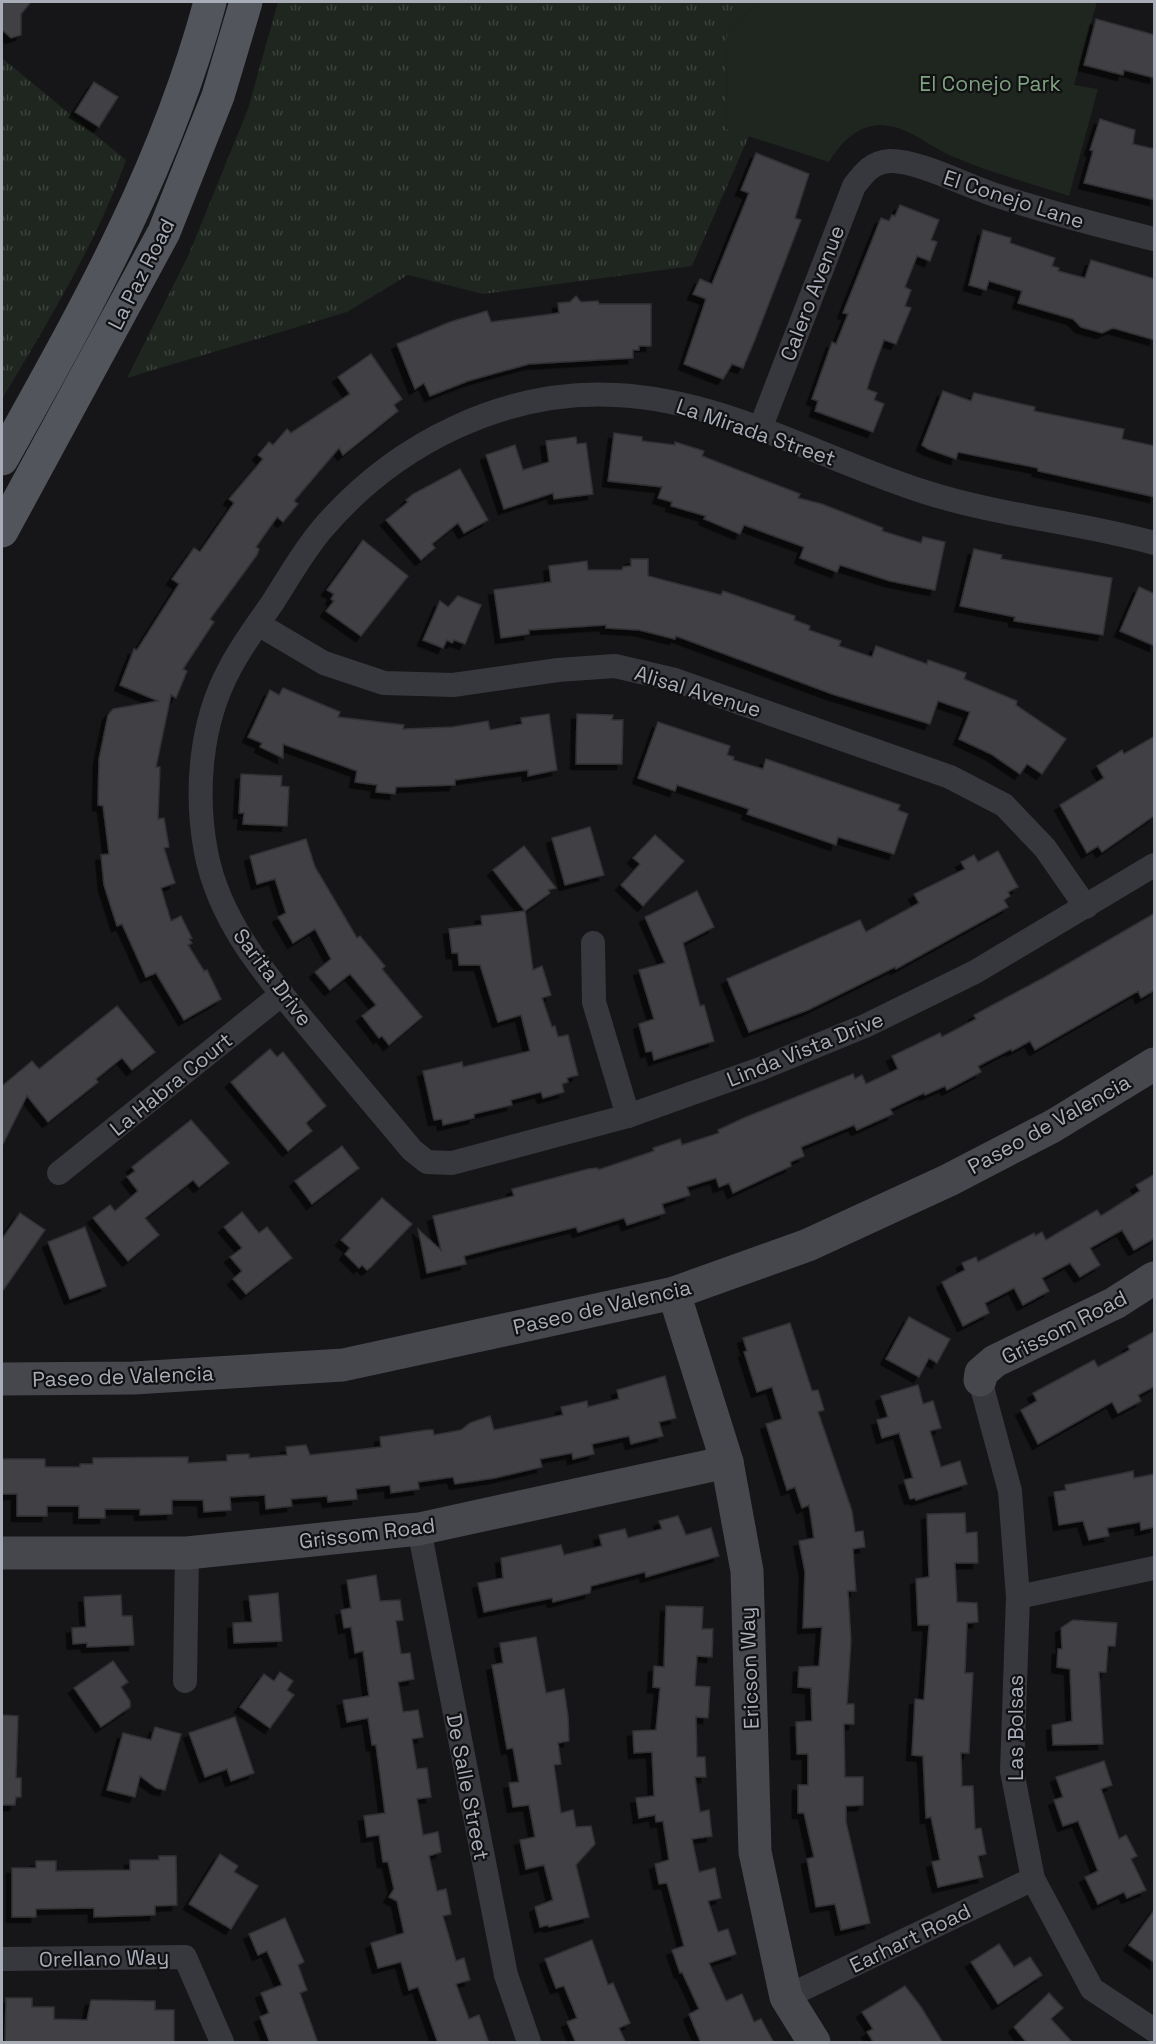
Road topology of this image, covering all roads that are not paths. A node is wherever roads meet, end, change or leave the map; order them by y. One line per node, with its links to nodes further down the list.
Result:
1 (210, 2): 6 (main road, La Paz Road)
2 (246, 2): 7 (main road, La Paz Road)
3 (875, 164): 4 (street, El Conejo Lane); 5 (street, Calero Avenue)
4 (1155, 239)
5 (760, 429): 8 (street, La Mirada Street); 9 (street, La Mirada Street)
6 (2, 459)
7 (2, 531)
8 (1155, 543)
9 (258, 624): 11 (street, Alisal Avenue); 13 (street, Sarita Drive)
10 (1155, 865): 11 (street, Linda Vista Drive)
11 (1086, 908): 15 (street, Linda Vista Drive)
12 (593, 943): 15 (street)
13 (282, 994): 16 (street, Sarita Drive); 17 (street, La Habra Court)
14 (1155, 1064): 19 (street, Paseo de Valencia)
15 (628, 1116): 16 (street, Linda Vista Drive)
16 (427, 1162)
17 (59, 1173)
18 (1155, 1278): 21 (street, Grissom Road)
19 (674, 1293): 20 (street, Paseo de Valencia); 22 (street, Ericson Way)
20 (2, 1379)
21 (980, 1380): 27 (street, Las Bolsas)
22 (727, 1462): 23 (street, Grissom Road); 31 (street, Ericson Way)
23 (419, 1528): 25 (street, Grissom Road); 34 (street, De Salle Street)
24 (2, 1553): 25 (street, Grissom Road)
25 (187, 1553): 28 (street)
26 (1155, 1568): 27 (street)
27 (1018, 1596): 29 (street, Las Bolsas)
28 (185, 1681)
29 (1033, 1879): 31 (street, Earhart Road); 32 (street, Las Bolsas)
30 (2, 1959): 33 (street, Orellano Way)
31 (786, 1997): 35 (street, Ericson Way)
32 (1155, 2030)
33 (222, 2043)
34 (529, 2043)
35 (814, 2043)

